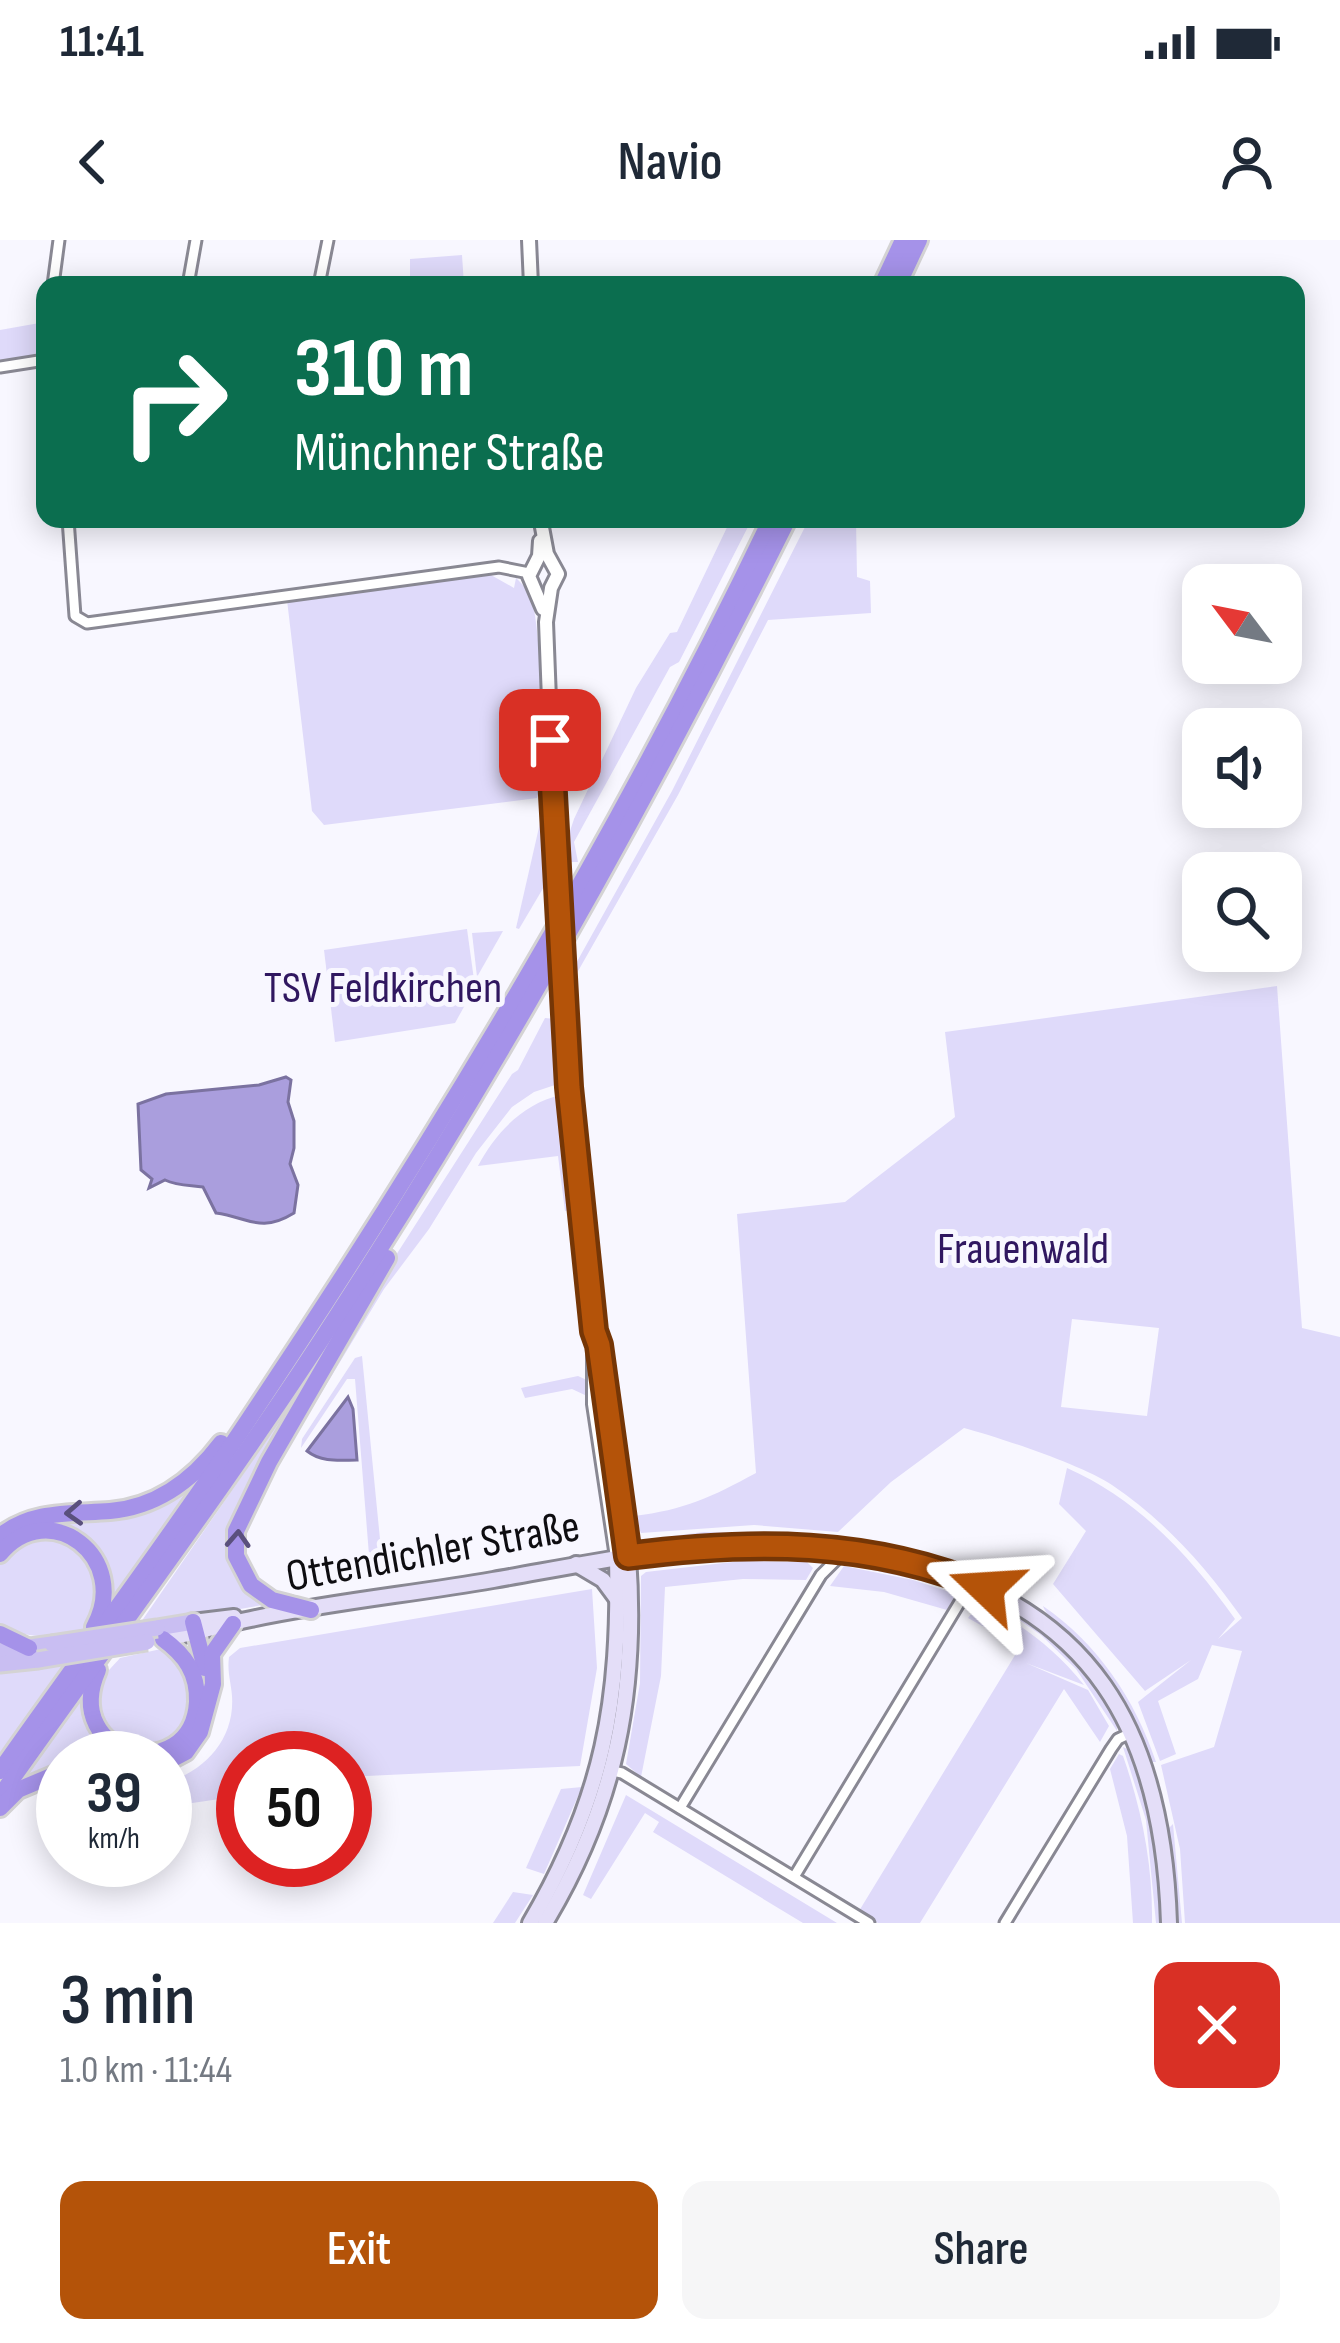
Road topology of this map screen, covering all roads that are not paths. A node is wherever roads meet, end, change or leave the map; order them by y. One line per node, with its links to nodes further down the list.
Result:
1 (59, 240): 7 (street)
2 (196, 240): 8 (street)
3 (328, 240): 9 (street)
4 (529, 240): 10 (street)
5 (903, 240): 11 (highway)
6 (919, 240): 12 (highway)
7 (54, 276)
8 (190, 276)
9 (321, 276)
10 (531, 276)
11 (886, 276)
12 (902, 276)
13 (36, 361): 14 (street)
14 (0, 367)
15 (69, 528): 19 (street)
16 (541, 528): 19 (street)
17 (767, 528): 22 (highway)
18 (783, 528): 21 (highway)
19 (538, 566): 20 (street); 20 (street)
20 (544, 588): 27 (street, bridge)
21 (416, 1192): 32 (highway, one-way to 21); 37 (highway)
22 (246, 1425): 23 (highway, one-way to 23); 40 (highway)
23 (0, 1536)
24 (814, 1546): 25 (main road, Ottendichler Straße); 27 (main road, Ottendichler Straße); 29 (street)
25 (846, 1550): 29 (street); 30 (main road, Ottendichler Straße)
26 (0, 1554): 40 (highway)
27 (622, 1556): 28 (main road, Ottendichler Straße); 31 (main road); 46 (main road)
28 (576, 1564): 31 (main road); 32 (main road, Ottendichler Straße)
29 (821, 1575): 50 (street)
30 (972, 1582): 43 (main road, Ottendichler Straße); 51 (street)
31 (618, 1601): 52 (main road)
32 (311, 1610): 33 (main road, Ottendichler Straße)
33 (242, 1622): 34 (main road, Ottendichler Straße); 42 (highway)
34 (196, 1628): 36 (main road, Ottendichler Straße); 42 (highway)
35 (0, 1634): 39 (highway)
36 (156, 1636): 37 (highway); 39 (main road, Ottendichler Straße, bridge); 39 (main road, Ottendichler Straße, bridge)
37 (110, 1642): 48 (highway)
38 (0, 1652): 39 (main road, Ottendichler Straße)
39 (33, 1654): 41 (main road, Ottendichler Straße)
40 (78, 1661): 45 (highway)
41 (0, 1664)
42 (208, 1692): 44 (highway)
43 (1132, 1732): 55 (street); 56 (main road, Ottendichler Straße)
44 (192, 1743)
45 (0, 1771)
46 (613, 1771): 50 (street); 53 (main road)
47 (36, 1780): 49 (highway)
48 (0, 1796)
49 (0, 1808)
50 (680, 1808): 51 (street)
51 (794, 1877): 54 (street)
52 (530, 1923)
53 (545, 1923)
54 (869, 1923)
55 (1004, 1923)
56 (1169, 1923)

